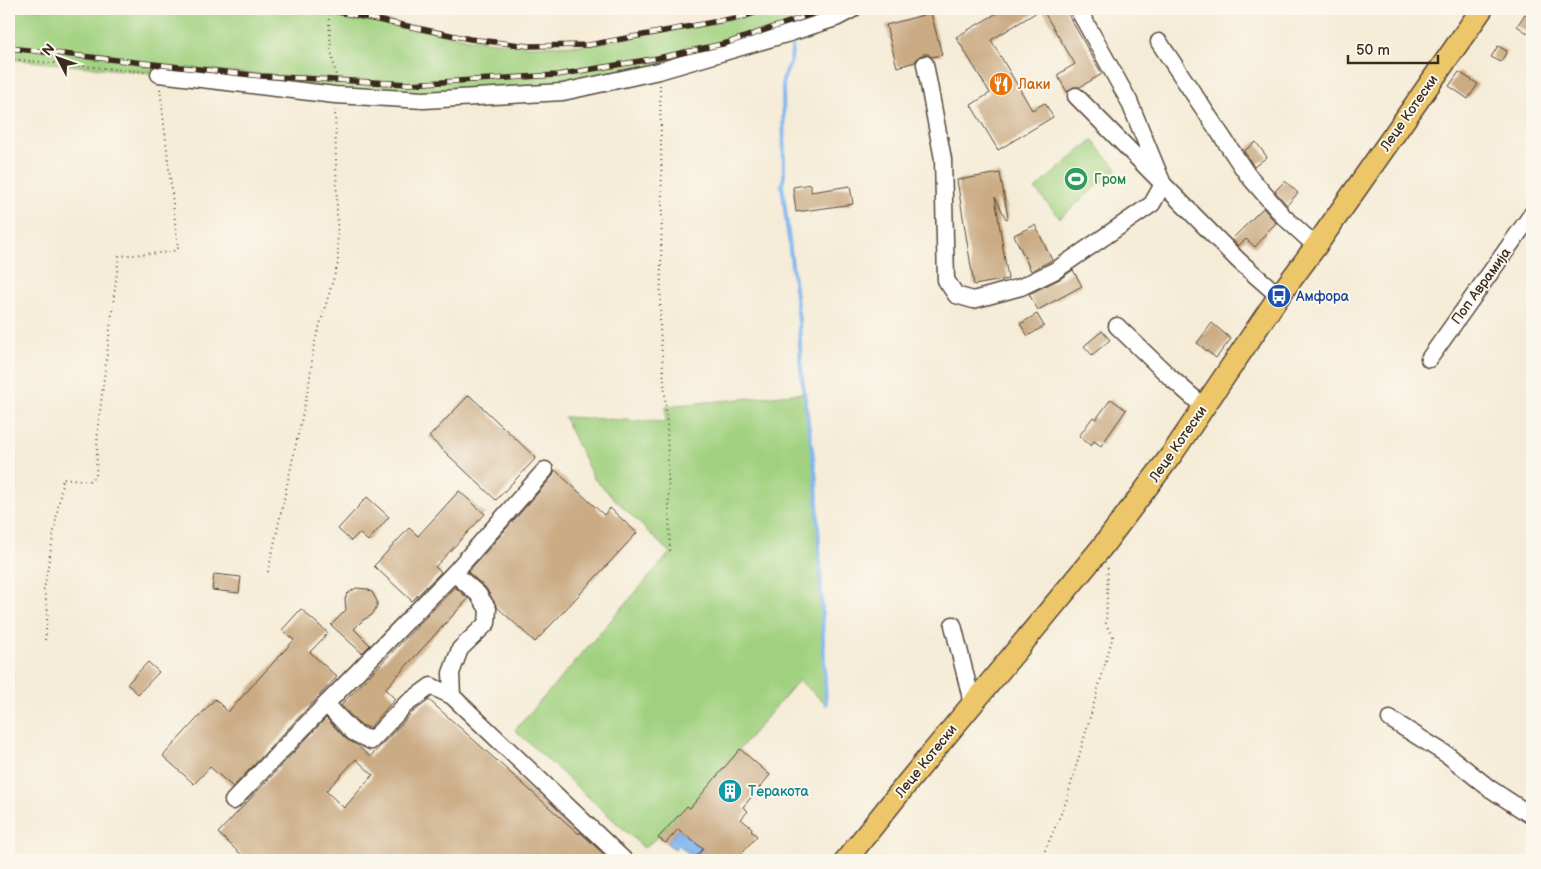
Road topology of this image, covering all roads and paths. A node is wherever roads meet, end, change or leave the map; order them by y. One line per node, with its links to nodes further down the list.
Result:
1 (328, 9): 10 (path)
2 (853, 9): 8 (street)
3 (1078, 9): 12 (street)
4 (1482, 9): 14 (main road, Леце Котески)
5 (1159, 42): 14 (street)
6 (9, 59): 9 (path)
7 (925, 64): 12 (street)
8 (659, 70): 10 (street); 21 (path)
9 (159, 74): 10 (street); 25 (path)
10 (335, 95): 22 (path)
11 (1076, 96): 12 (street)
12 (1163, 184): 15 (street)
13 (1532, 214): 17 (street, Поп Аврамија)
14 (1316, 246): 15 (main road, Леце Котески)
15 (1279, 296): 18 (main road, Леце Котески)
16 (1117, 326): 18 (street)
17 (1429, 359)
18 (1204, 407): 20 (main road, Леце Котески)
19 (545, 470): 23 (street)
20 (1102, 547): 28 (main road, Леце Котески); 34 (path)
21 (670, 552)
22 (268, 572)
23 (454, 572): 26 (street); 27 (street)
24 (952, 625): 28 (street)
25 (45, 640)
26 (452, 696): 27 (street); 32 (street)
27 (326, 704): 30 (street)
28 (970, 706): 33 (main road, Леце Котески)
29 (1390, 719): 31 (street)
30 (233, 801)
31 (1532, 816)
32 (624, 860)
33 (846, 860)
34 (1041, 860)

